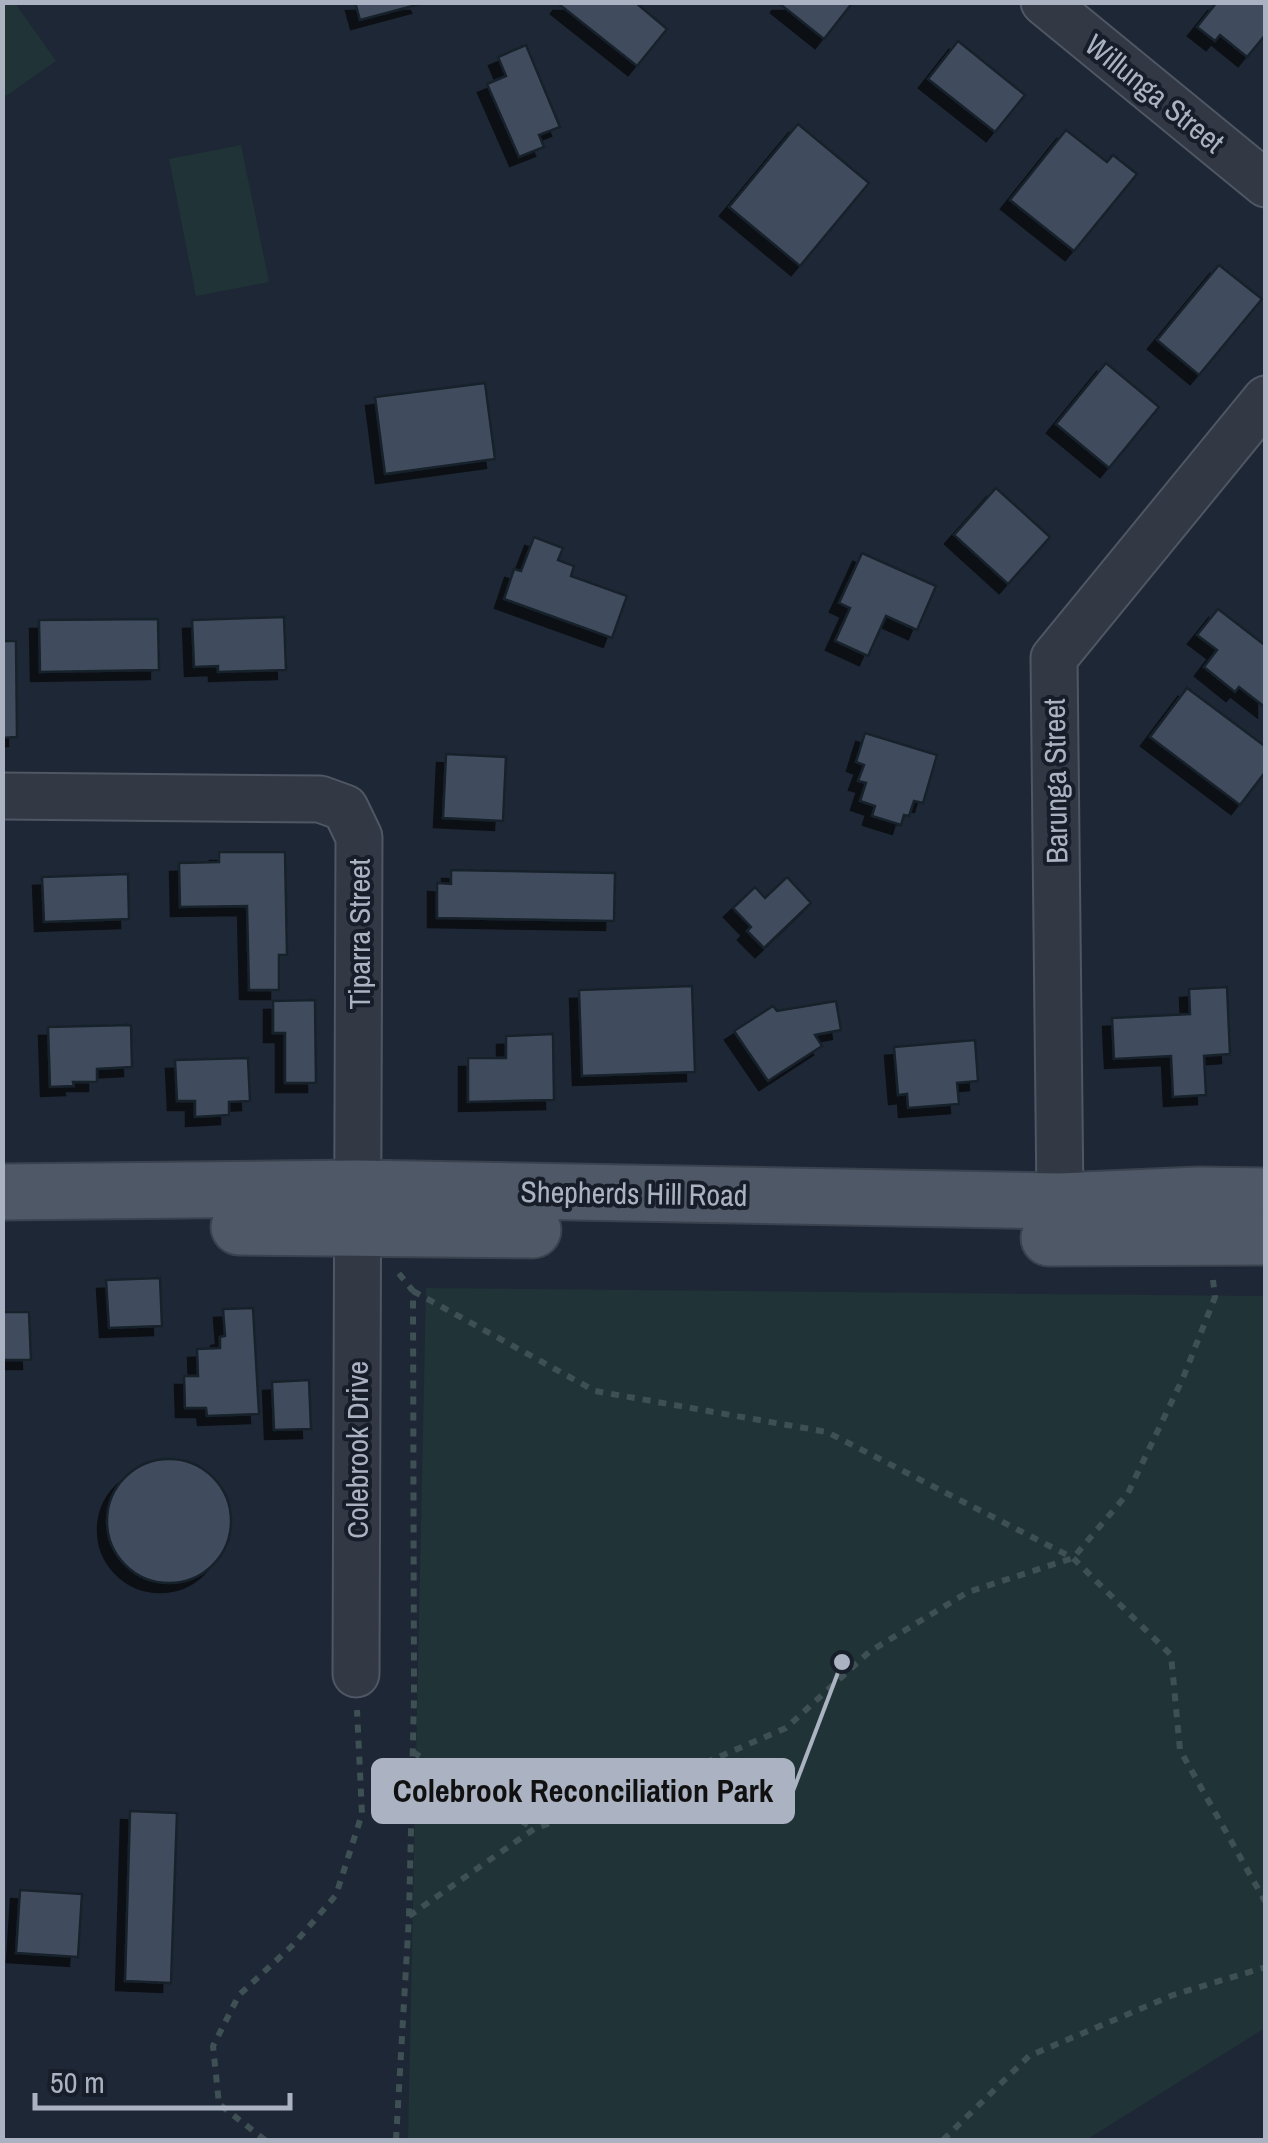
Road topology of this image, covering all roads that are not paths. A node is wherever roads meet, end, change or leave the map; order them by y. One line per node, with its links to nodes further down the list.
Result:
1 (1044, 2): 2 (street, Willunga Street)
2 (1266, 184)
3 (1266, 398): 8 (street, Barunga Street)
4 (2, 796): 7 (street, Tiparra Street)
5 (2, 1192): 7 (main road, Shepherds Hill Road)
6 (1266, 1196): 8 (main road, Shepherds Hill Road)
7 (358, 1208): 8 (main road, Shepherds Hill Road); 9 (main road, Shepherds Hill Road); 11 (street, Colebrook Drive)
8 (1062, 1220): 10 (main road, Shepherds Hill Road)
9 (2, 1227)
10 (1266, 1236)
11 (356, 1674)

